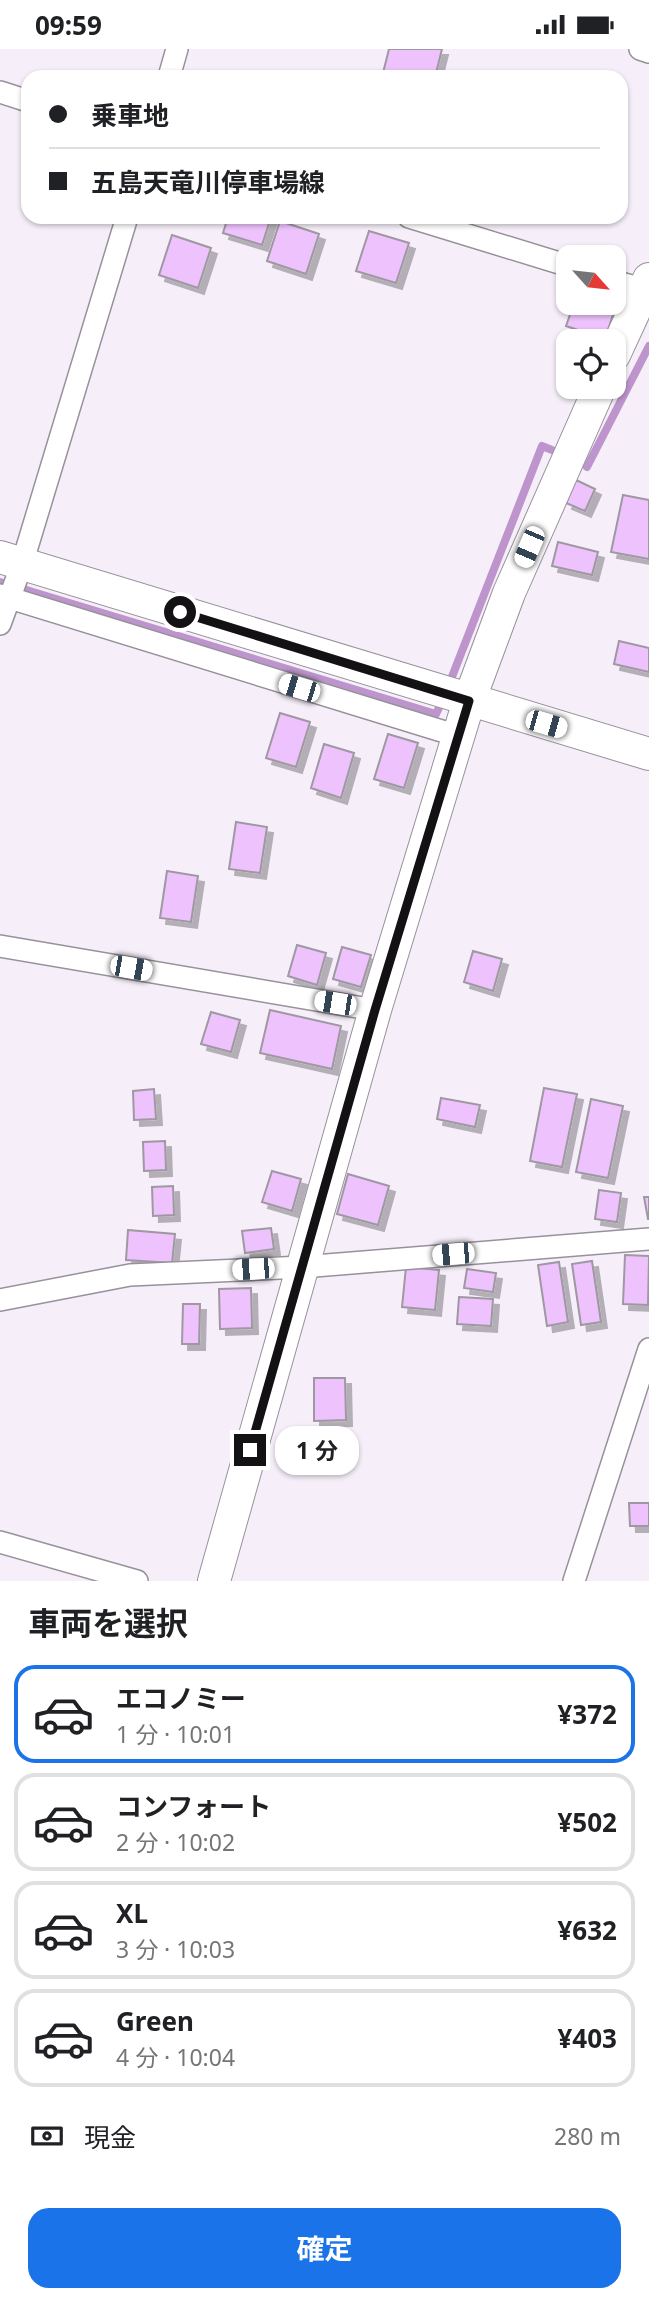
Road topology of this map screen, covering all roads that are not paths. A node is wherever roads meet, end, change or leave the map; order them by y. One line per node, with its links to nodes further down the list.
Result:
1 (177, 49): 4 (street)
2 (640, 49): 3 (street)
3 (649, 52)
4 (171, 70)
5 (0, 92): 6 (street)
6 (21, 99)
7 (125, 224): 13 (street)
8 (431, 224): 9 (street)
9 (556, 263)
10 (639, 285): 11 (main road)
11 (623, 329)
12 (595, 399): 16 (main road)
13 (11, 561): 14 (street); 16 (main road)
14 (4, 597): 15 (street); 17 (street)
15 (0, 624)
16 (469, 701): 17 (main road); 18 (main road)
17 (458, 736): 20 (main road)
18 (649, 754)
19 (0, 946): 20 (street)
20 (375, 1010): 22 (main road)
21 (649, 1239): 22 (street)
22 (302, 1267): 23 (street); 27 (main road)
23 (0, 1300)
24 (649, 1349): 28 (street)
25 (0, 1542): 26 (street)
26 (137, 1581)
27 (214, 1581)
28 (574, 1581)

